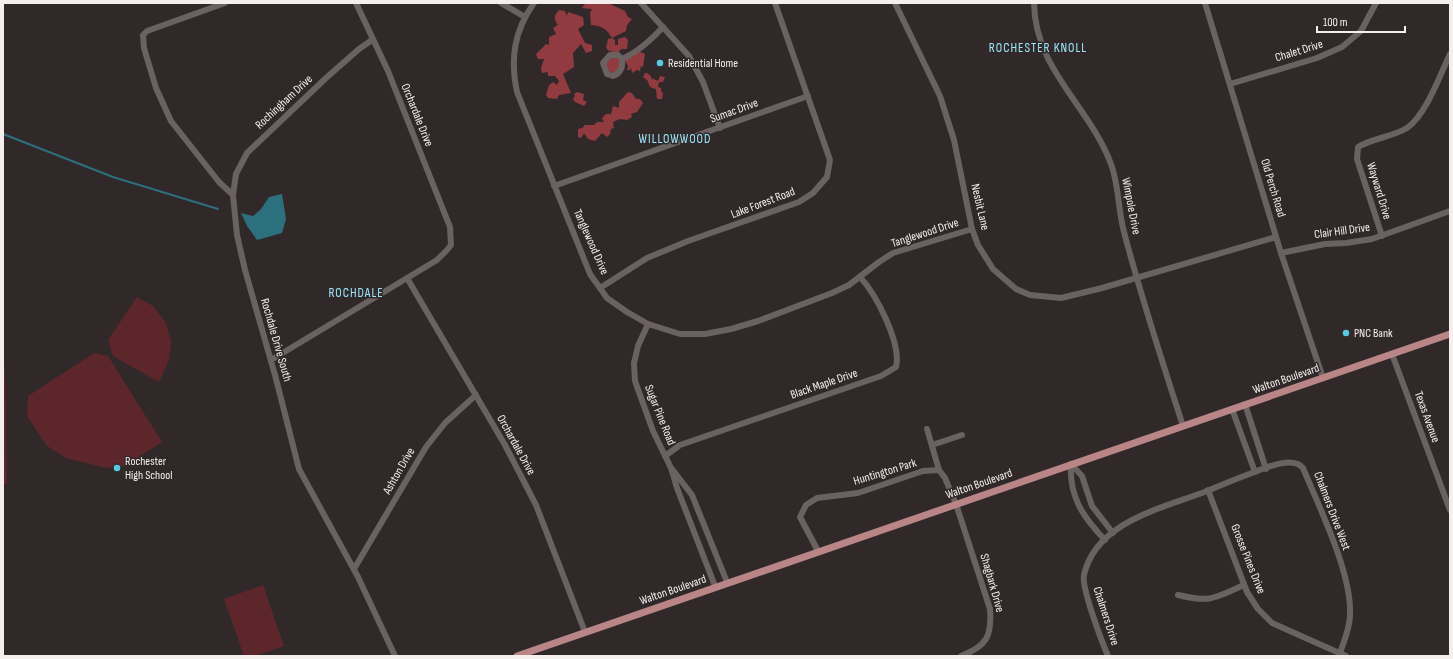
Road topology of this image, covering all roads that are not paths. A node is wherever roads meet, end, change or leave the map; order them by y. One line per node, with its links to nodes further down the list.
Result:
1 (225, 3): 20 (street)
2 (356, 3): 13 (street, Orchardale Drive)
3 (501, 3): 11 (street)
4 (534, 3): 11 (street, Tanglewood Drive)
5 (641, 3): 12 (street)
6 (775, 3): 17 (street, Lake Forest Road)
7 (895, 3): 22 (street, Nesbit Lane)
8 (1034, 3): 28 (street, Wimpole Drive)
9 (1205, 3): 16 (street, Old Perch Road)
10 (1376, 3): 16 (street, Chalet Drive)
11 (525, 17): 19 (street, Tanglewood Drive)
12 (664, 27): 15 (street); 18 (street)
13 (372, 40): 20 (street, Rochingham Drive); 27 (street, Orchardale Drive)
14 (1450, 54): 23 (street, Wayward Drive)
15 (622, 59)
16 (1230, 84): 24 (street, Old Perch Road)
17 (808, 96): 18 (street, Sumac Drive); 29 (street, Lake Forest Road)
18 (720, 128): 19 (street, Sumac Drive)
19 (554, 186): 29 (street, Tanglewood Drive)
20 (233, 195): 33 (street, Rochdale Drive South)
21 (1450, 211): 23 (street, Clair Hill Drive)
22 (972, 229): 26 (street, Tanglewood Drive); 28 (street, Nesbit Lane)
23 (1382, 236): 25 (street, Clair Hill Drive)
24 (1276, 237): 25 (street, Old Perch Road); 28 (street, Nesbit Lane)
25 (1281, 253): 34 (street, Old Perch Road)
26 (860, 277): 30 (street, Tanglewood Drive); 42 (street, Black Maple Drive)
27 (407, 278): 33 (street); 35 (street, Orchardale Drive)
28 (1137, 278): 38 (street, Wimpole Drive)
29 (600, 288): 30 (street, Tanglewood Drive)
30 (648, 324): 42 (street, Sugar Pine Road)
31 (1450, 334): 32 (main road, Walton Boulevard)
32 (1392, 354): 34 (main road, Walton Boulevard); 50 (street, Texas Avenue)
33 (271, 360): 53 (street, Rochdale Drive South)
34 (1323, 378): 36 (main road, Walton Boulevard)
35 (476, 395): 53 (street, Ashton Drive); 58 (street, Orchardale Drive)
36 (1245, 404): 37 (main road, Walton Boulevard); 45 (street)
37 (1232, 409): 38 (main road, Walton Boulevard); 47 (street)
38 (1183, 426): 43 (main road, Walton Boulevard)
39 (927, 429): 41 (street)
40 (962, 435): 41 (street)
41 (932, 446): 46 (street)
42 (665, 456): 44 (street, Sugar Pine Road)
43 (1071, 464): 49 (main road, Walton Boulevard); 51 (street); 51 (street)
44 (671, 468): 54 (street, Sugar Pine Road); 56 (street, Sugar Pine Road)
45 (1266, 468): 47 (street, Chalmers Drive West); 59 (street, Chalmers Drive West)
46 (939, 470): 49 (street); 52 (street, Huntington Park)
47 (1255, 472): 48 (street, Chalmers Drive West)
48 (1208, 490): 51 (street, Chalmers Drive West); 55 (street, Grosse Pines Drive)
49 (956, 504): 52 (main road, Walton Boulevard); 62 (street, Shagbark Drive)
50 (1450, 510)
51 (1109, 537): 63 (street, Chalmers Drive)
52 (818, 551): 54 (main road, Walton Boulevard)
53 (354, 569): 60 (street, Rochdale Drive South)
54 (727, 582): 56 (main road, Walton Boulevard)
55 (1244, 584): 57 (street); 59 (street, Grosse Pines Drive)
56 (715, 586): 58 (main road, Walton Boulevard)
57 (1178, 595)
58 (585, 632): 61 (main road, Walton Boulevard)
59 (1343, 654)
60 (394, 656)
61 (517, 656)
62 (961, 656)
63 (1108, 656)

